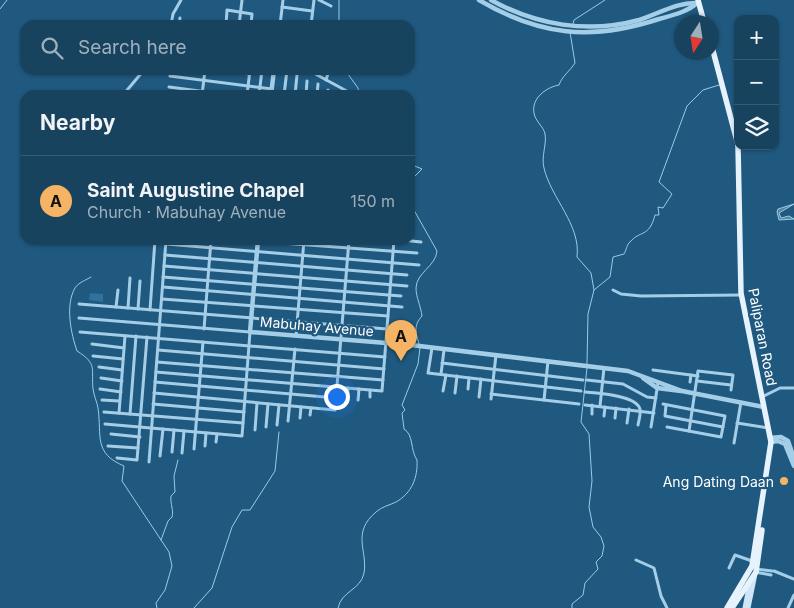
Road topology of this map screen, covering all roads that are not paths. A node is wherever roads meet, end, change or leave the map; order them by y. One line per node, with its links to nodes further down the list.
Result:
1 (181, 0): 14 (street)
2 (242, 0): 12 (street)
3 (283, 0): 10 (street)
4 (314, 0): 11 (street)
5 (319, 0): 9 (street)
6 (479, 0): 20 (street)
7 (491, 0): 20 (street)
8 (697, 1): 13 (main road); 20 (street)
9 (332, 6)
10 (282, 7): 11 (street); 18 (street)
11 (312, 11): 19 (street)
12 (240, 12): 15 (street); 16 (street); 17 (street)
13 (702, 15)
14 (172, 20)
15 (226, 20)
16 (239, 20)
17 (251, 20)
18 (281, 20)
19 (311, 20)
20 (640, 22)
21 (715, 60): 50 (main road, Paliparan Road)
22 (140, 75): 40 (street)
23 (205, 75): 34 (street)
24 (250, 75): 36 (street)
25 (261, 75): 38 (street)
26 (273, 75): 39 (street)
27 (286, 75): 45 (street)
28 (297, 75): 46 (street)
29 (317, 75): 33 (street)
30 (328, 75): 33 (street)
31 (170, 76): 34 (street)
32 (307, 80): 47 (street)
33 (326, 80): 49 (street)
34 (204, 81): 36 (street); 42 (street)
35 (318, 84): 48 (street)
36 (248, 86): 38 (street); 43 (street)
37 (169, 87): 41 (street)
38 (260, 87): 39 (street); 44 (street)
39 (272, 89)
40 (128, 90)
41 (186, 90)
42 (202, 90)
43 (248, 90)
44 (260, 90)
45 (285, 90)
46 (296, 90)
47 (306, 90)
48 (317, 90)
49 (345, 90)
50 (734, 130)
51 (738, 150): 99 (main road, Paliparan Road)
52 (415, 241): 53 (street)
53 (421, 242)
54 (156, 245): 112 (street)
55 (166, 245): 68 (street)
56 (185, 245): 64 (street)
57 (211, 245): 64 (street)
58 (258, 245): 66 (street)
59 (304, 245): 69 (street)
60 (326, 245): 63 (street)
61 (348, 245): 63 (street)
62 (394, 245): 65 (street)
63 (348, 248): 65 (street); 71 (street)
64 (211, 249): 66 (street); 70 (street)
65 (393, 251): 67 (street); 73 (street)
66 (257, 252): 69 (street); 72 (street)
67 (417, 253)
68 (165, 255): 70 (street); 75 (street)
69 (302, 256): 71 (street); 76 (street)
70 (210, 258): 72 (street); 78 (street)
71 (348, 259): 73 (street); 77 (street)
72 (256, 262): 76 (street); 80 (street)
73 (392, 262): 74 (street); 79 (street)
74 (419, 265)
75 (164, 266): 78 (street); 82 (street)
76 (302, 266): 77 (street); 83 (street)
77 (347, 269): 79 (street); 85 (street)
78 (209, 270): 80 (street); 86 (street)
79 (391, 273): 81 (street); 89 (street)
80 (255, 274): 83 (street); 88 (street)
81 (407, 275)
82 (164, 277): 86 (street); 91 (street)
83 (301, 277): 85 (street); 92 (street)
84 (130, 278): 110 (street)
85 (346, 280): 89 (street); 96 (street)
86 (208, 281): 88 (street); 95 (street)
87 (140, 282): 111 (street)
88 (254, 284): 92 (street); 98 (street)
89 (390, 284): 90 (street); 97 (street)
90 (407, 286)
91 (163, 288): 95 (street); 101 (street)
92 (300, 288): 96 (street); 102 (street)
93 (118, 290): 107 (street)
94 (613, 290): 99 (street)
95 (207, 292): 98 (street); 104 (street)
96 (345, 292): 97 (street); 103 (street)
97 (390, 294): 100 (street); 108 (street)
98 (253, 295): 102 (street); 106 (street)
99 (741, 295): 204 (main road, Paliparan Road)
100 (401, 296)
101 (162, 299): 104 (street); 114 (street)
102 (299, 299): 103 (street); 113 (street)
103 (344, 302): 108 (street); 115 (street)
104 (206, 303): 106 (street); 116 (street)
105 (79, 304): 107 (street)
106 (252, 306): 113 (street); 119 (street)
107 (116, 307): 110 (street)
108 (389, 307): 109 (street); 117 (street)
109 (402, 307)
110 (128, 308): 111 (street)
111 (138, 309): 112 (street)
112 (150, 310): 114 (street)
113 (298, 310): 115 (street); 120 (street)
114 (161, 311): 116 (street); 121 (street)
115 (343, 313): 117 (street); 122 (street)
116 (206, 314): 119 (street); 123 (street)
117 (388, 316): 124 (street)
118 (79, 318): 121 (street, Mabuhay Avenue)
119 (251, 318): 120 (street); 126 (street)
120 (297, 322): 122 (street); 129 (street)
121 (160, 325): 123 (street, Mabuhay Avenue); 131 (street)
122 (342, 325): 124 (street); 132 (street)
123 (204, 329): 126 (street, Mabuhay Avenue)
124 (387, 329): 134 (street)
125 (80, 332): 127 (street)
126 (250, 332): 129 (street, Mabuhay Avenue); 136 (street)
127 (125, 336): 128 (street); 137 (street)
128 (136, 336): 130 (street); 236 (street)
129 (296, 336): 132 (street, Mabuhay Avenue)
130 (147, 337): 131 (street); 238 (street)
131 (159, 338): 133 (street); 140 (street)
132 (341, 340): 134 (street, Mabuhay Avenue); 142 (street)
133 (203, 342): 136 (street); 143 (street)
134 (386, 343): 138 (street, Mabuhay Avenue); 146 (street)
135 (92, 344): 137 (street)
136 (249, 346): 139 (street); 147 (street)
137 (124, 348): 148 (street)
138 (432, 348): 141 (street, Mabuhay Avenue); 164 (street)
139 (295, 349): 142 (street); 151 (street)
140 (158, 350): 143 (street); 150 (street)
141 (444, 350): 144 (street, Mabuhay Avenue); 152 (street)
142 (340, 353): 146 (street); 154 (street)
143 (202, 354): 147 (street); 153 (street)
144 (496, 355): 149 (street, Mabuhay Avenue); 159 (street)
145 (93, 356): 148 (street)
146 (385, 356): 158 (street)
147 (248, 358): 151 (street); 157 (street)
148 (123, 359): 160 (street)
149 (548, 361): 156 (street, Mabuhay Avenue); 166 (street)
150 (157, 362): 153 (street); 162 (street)
151 (294, 362): 154 (street); 163 (street)
152 (442, 363): 159 (street); 164 (street)
153 (202, 364): 157 (street); 165 (street)
154 (339, 365): 158 (street); 168 (street)
155 (100, 368): 160 (street)
156 (604, 368): 180 (street); 185 (street, Mabuhay Avenue)
157 (247, 369): 163 (street); 174 (street)
158 (384, 369): 175 (street)
159 (494, 369): 166 (street); 177 (street)
160 (122, 370): 176 (street)
161 (653, 370): 167 (street)
162 (156, 372): 165 (street); 179 (street)
163 (293, 372): 168 (street); 182 (street)
164 (444, 374): 169 (street); 194 (street)
165 (200, 375): 174 (street); 183 (street)
166 (547, 375): 180 (street); 186 (street)
167 (691, 375): 170 (street); 181 (street)
168 (338, 376): 175 (street); 184 (street)
169 (457, 376): 172 (street); 197 (street)
170 (698, 376): 178 (street); 178 (street)
171 (101, 378): 176 (street)
172 (469, 378): 173 (street); 191 (street)
173 (482, 379): 177 (street); 203 (street)
174 (246, 380): 182 (street); 192 (street)
175 (383, 380): 193 (street)
176 (122, 381): 195 (street)
177 (493, 381): 186 (street); 209 (street)
178 (697, 381): 199 (street)
179 (155, 382): 183 (street); 196 (street)
180 (603, 382): 198 (street); 206 (street)
181 (690, 382)
182 (292, 383): 184 (street); 200 (street)
183 (199, 386): 192 (street); 201 (street)
184 (337, 386): 187 (street); 205 (street)
185 (657, 386): 199 (street, Mabuhay Avenue); 206 (street)
186 (545, 387): 198 (street); 209 (street)
187 (348, 388): 190 (street); 214 (street)
188 (794, 388): 204 (street)
189 (100, 389): 195 (street)
190 (359, 389): 193 (street); 208 (street)
191 (468, 389)
192 (246, 390): 200 (street); 211 (street)
193 (370, 390): 202 (street)
194 (443, 391)
195 (121, 392): 210 (street)
196 (154, 393): 201 (street); 215 (street)
197 (454, 393)
198 (601, 394): 222 (street); 230 (street)
199 (696, 394): 212 (street, Mabuhay Avenue); 231 (street)
200 (291, 395): 205 (street); 220 (street)
201 (199, 397): 211 (street); 226 (street)
202 (370, 397)
203 (480, 397)
204 (762, 397): 223 (main road, Paliparan Road)
205 (336, 398): 227 (street)
206 (656, 398): 235 (street)
207 (102, 400): 210 (street)
208 (358, 400)
209 (544, 400): 217 (street)
210 (119, 401): 234 (street)
211 (245, 402): 213 (street); 233 (street)
212 (741, 402): 223 (street, Mabuhay Avenue); 249 (street)
213 (257, 403): 216 (street); 262 (street)
214 (347, 403)
215 (154, 404): 226 (street); 239 (street)
216 (268, 404): 218 (street); 254 (street)
217 (579, 404)
218 (279, 405): 220 (street); 252 (street)
219 (586, 405): 221 (street)
220 (290, 406): 224 (street); 246 (street)
221 (592, 406): 222 (street); 237 (street)
222 (600, 406): 225 (street)
223 (764, 406): 259 (main road, Paliparan Road)
224 (301, 407): 227 (street); 242 (street)
225 (605, 407): 228 (street); 241 (street)
226 (198, 408): 233 (street); 244 (street)
227 (311, 408): 240 (street)
228 (616, 408): 229 (street); 243 (street)
229 (629, 409): 230 (street); 248 (street)
230 (640, 410): 235 (street); 251 (street)
231 (693, 410): 245 (street); 245 (street); 257 (street)
232 (104, 412): 234 (street)
233 (244, 412): 247 (street)
234 (119, 413): 236 (street)
235 (654, 413): 255 (street)
236 (130, 414): 238 (street)
237 (592, 414)
238 (141, 415): 239 (street); 253 (street)
239 (153, 415): 244 (street); 258 (street)
240 (310, 415)
241 (604, 416)
242 (300, 418)
243 (615, 418)
244 (197, 419): 247 (street); 265 (street)
245 (691, 420): 257 (street); 264 (street)
246 (288, 421)
247 (243, 423): 268 (street)
248 (627, 423)
249 (737, 423): 259 (street); 272 (street)
250 (105, 424): 253 (street)
251 (638, 424)
252 (277, 425)
253 (140, 427): 258 (street); 269 (street)
254 (266, 427)
255 (651, 427)
256 (667, 427): 264 (street)
257 (723, 427): 264 (street)
258 (152, 428): 260 (street); 282 (street)
259 (768, 428): 270 (main road, Paliparan Road)
260 (162, 429): 261 (street); 279 (street)
261 (174, 430): 263 (street); 277 (street)
262 (255, 430)
263 (184, 431): 265 (street); 278 (street)
264 (689, 431)
265 (196, 432): 266 (street); 276 (street)
266 (206, 433): 268 (street); 274 (street)
267 (111, 434): 269 (street)
268 (217, 434): 271 (street)
269 (140, 437): 275 (street)
270 (771, 440): 281 (street); 283 (street); 285 (main road, Paliparan Road); 287 (main road, Paliparan Road)
271 (216, 442)
272 (734, 443)
273 (108, 446): 275 (street)
274 (205, 446)
275 (138, 448): 280 (street)
276 (194, 449)
277 (172, 452)
278 (182, 453)
279 (160, 456)
280 (117, 458)
281 (794, 458)
282 (149, 462)
283 (794, 466)
284 (636, 560): 291 (street)
285 (753, 561): 286 (street); 287 (main road, Paliparan Road)
286 (729, 568)
287 (754, 570): 288 (street); 289 (main road, Paliparan Road); 292 (main road, Paliparan Road); 295 (main road)
288 (794, 578)
289 (750, 580): 293 (main road, Paliparan Road); 294 (main road)
290 (793, 597): 296 (street)
291 (667, 608)
292 (727, 608)
293 (732, 608)
294 (745, 608)
295 (748, 608)
296 (788, 608)

